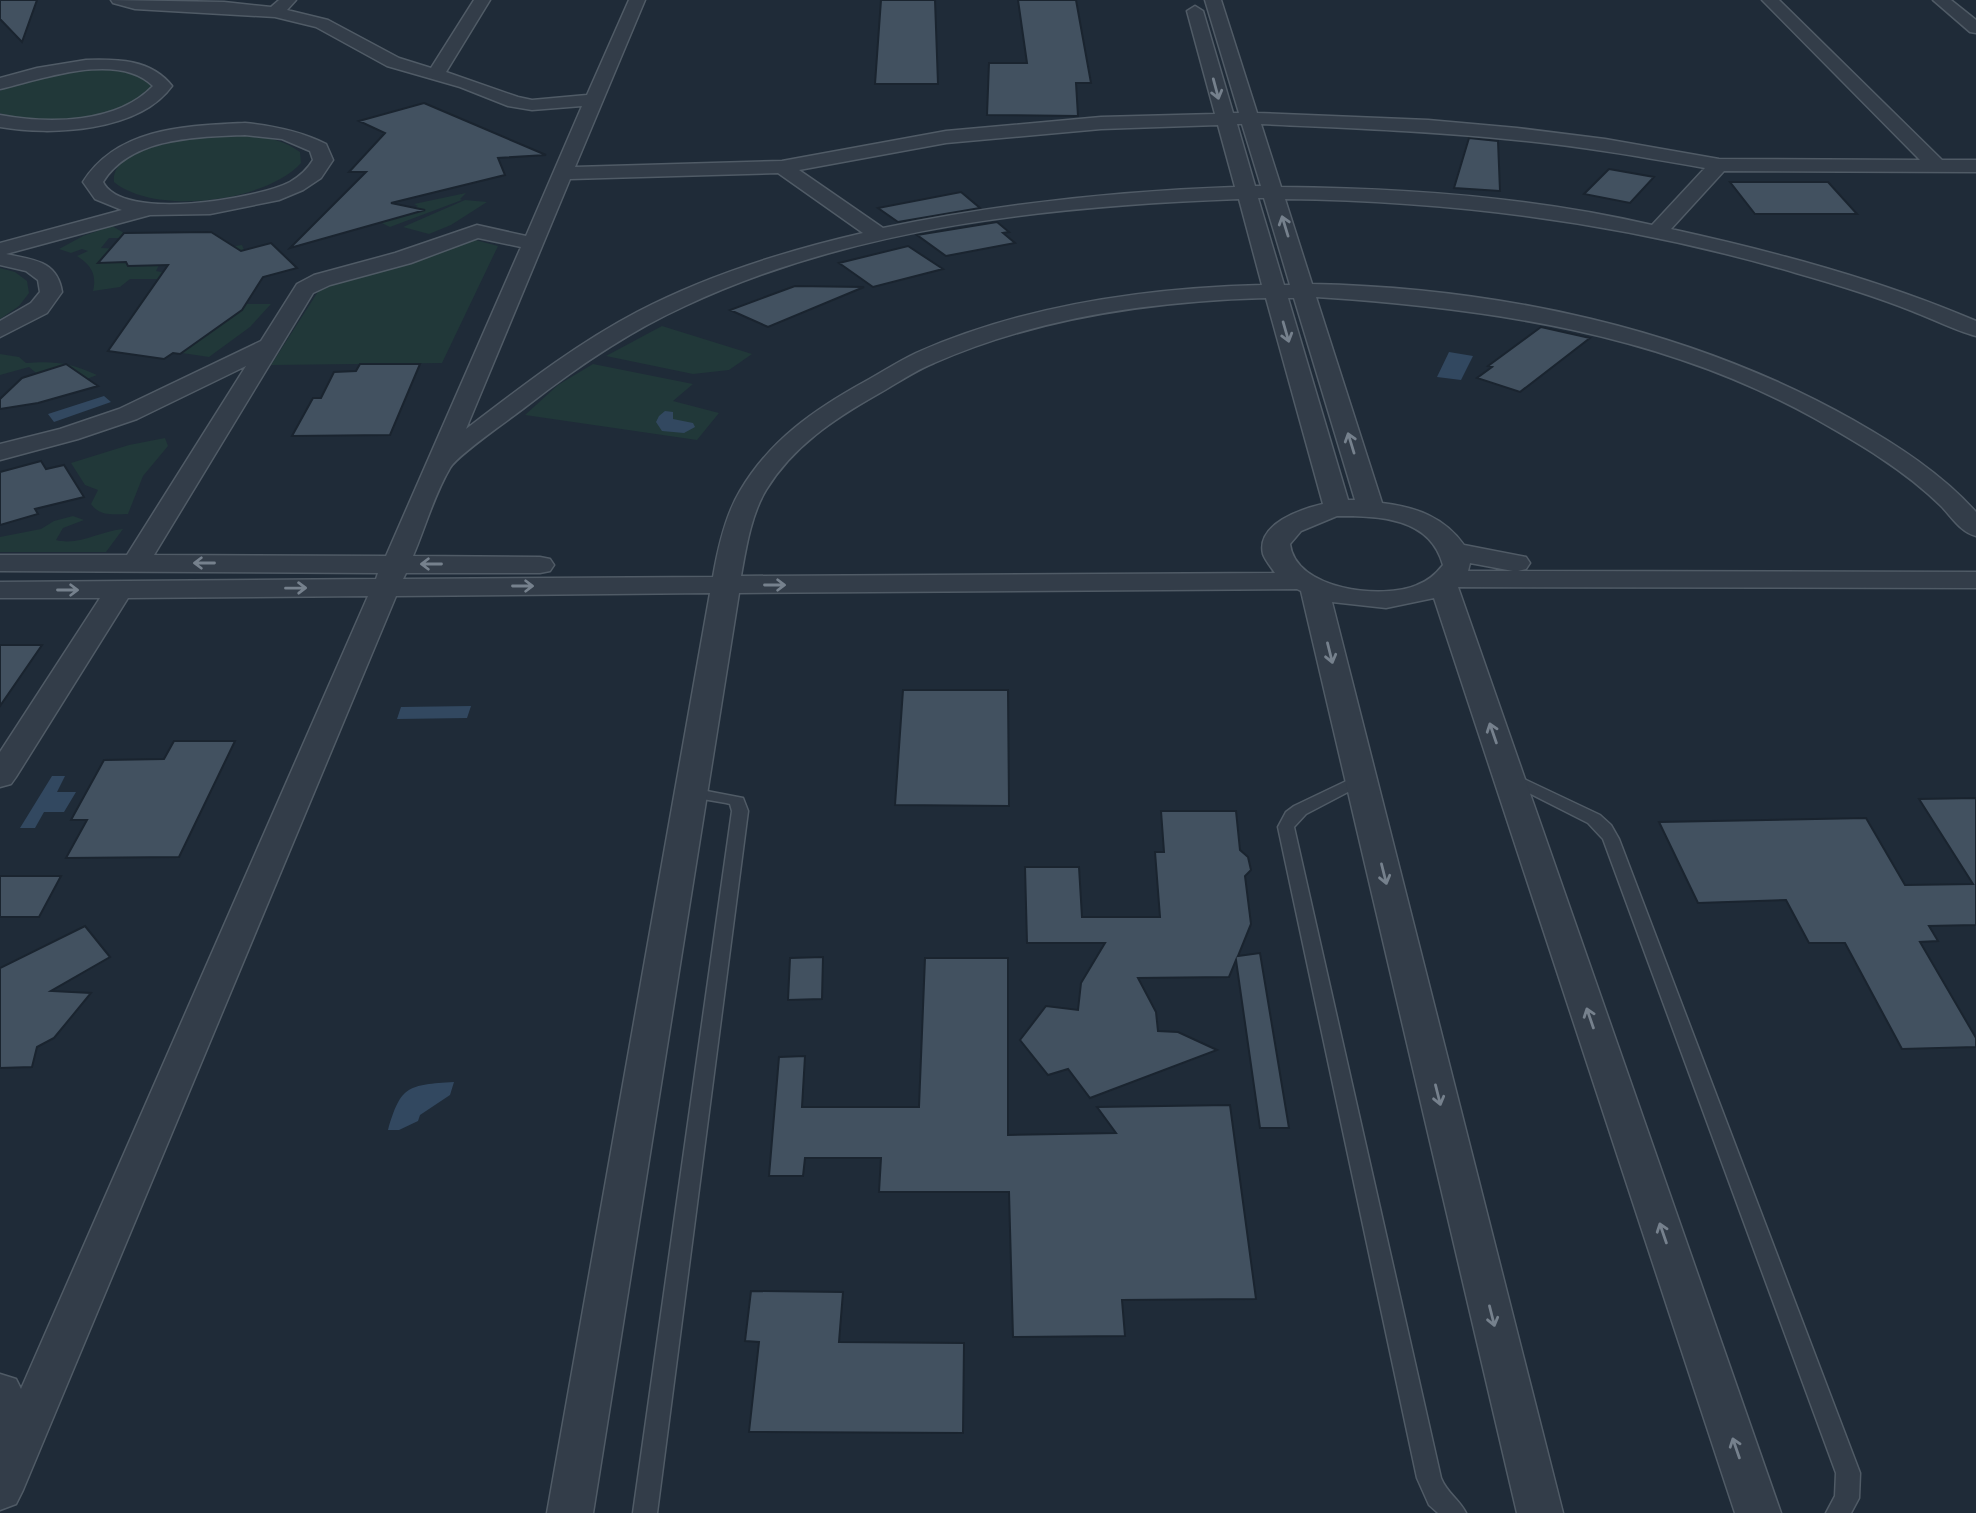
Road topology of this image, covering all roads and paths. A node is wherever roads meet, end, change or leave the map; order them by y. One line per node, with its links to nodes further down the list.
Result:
1 (119, 0): 7 (street)
2 (482, 0): 11 (street)
3 (637, 0): 13 (street)
4 (1770, 0): 24 (street)
5 (1941, 0): 8 (street)
6 (1204, 5): 9 (street); 10 (street)
7 (281, 6): 11 (street)
8 (1976, 28)
9 (1204, 46): 10 (street); 15 (street, one-way to 15)
10 (1227, 46): 16 (street)
11 (436, 74): 13 (street)
12 (0, 84): 14 (street)
13 (595, 100): 25 (street)
14 (109, 116): 18 (street); 19 (street)
15 (1224, 118): 16 (street); 23 (street); 26 (street)
16 (1250, 118): 21 (street); 27 (street)
17 (0, 121): 18 (street)
18 (38, 125): 20 (street)
19 (209, 131): 28 (street); 28 (street)
20 (0, 134)
21 (1719, 165): 24 (street); 29 (street)
22 (1976, 166): 24 (street)
23 (782, 167): 25 (street); 30 (street)
24 (1938, 167)
25 (564, 173): 31 (street)
26 (1245, 191): 27 (street); 30 (street); 35 (street)
27 (1274, 191): 29 (street); 34 (street, one-way to 27)
28 (149, 209): 32 (street)
29 (1659, 230): 36 (street)
30 (878, 234): 40 (street)
31 (533, 244): 38 (street); 40 (street)
32 (0, 249)
33 (0, 259): 37 (street)
34 (1304, 290): 35 (street); 42 (street, one-way to 34); 43 (street)
35 (1274, 291): 41 (street, one-way to 41); 49 (street)
36 (1976, 328)
37 (0, 330)
38 (268, 346): 39 (street); 46 (street)
39 (0, 452)
40 (440, 462): 48 (street)
41 (1337, 508): 42 (street); 50 (street)
42 (1371, 509): 47 (street)
43 (1976, 528)
44 (1976, 561): 47 (street)
45 (0, 563): 46 (street)
46 (135, 563): 48 (street, one-way to 46)
47 (1449, 571): 50 (street); 51 (street); 55 (street, one-way to 47)
48 (392, 575): 49 (street); 53 (street, one-way to 48); 59 (street)
49 (727, 576): 50 (street); 57 (street)
50 (1300, 578): 56 (street, one-way to 56)
51 (1976, 580)
52 (0, 590): 53 (street, one-way to 53)
53 (119, 590): 54 (street)
54 (0, 776)
55 (1508, 776): 65 (street, one-way to 55); 66 (lane)
56 (1361, 779): 63 (lane); 64 (street, one-way to 64)
57 (691, 793): 61 (street); 62 (lane)
58 (0, 1392): 59 (street)
59 (20, 1441): 60 (street)
60 (0, 1490)
61 (570, 1513)
62 (645, 1513)
63 (1454, 1513)
64 (1540, 1513)
65 (1758, 1513)
66 (1838, 1513)

